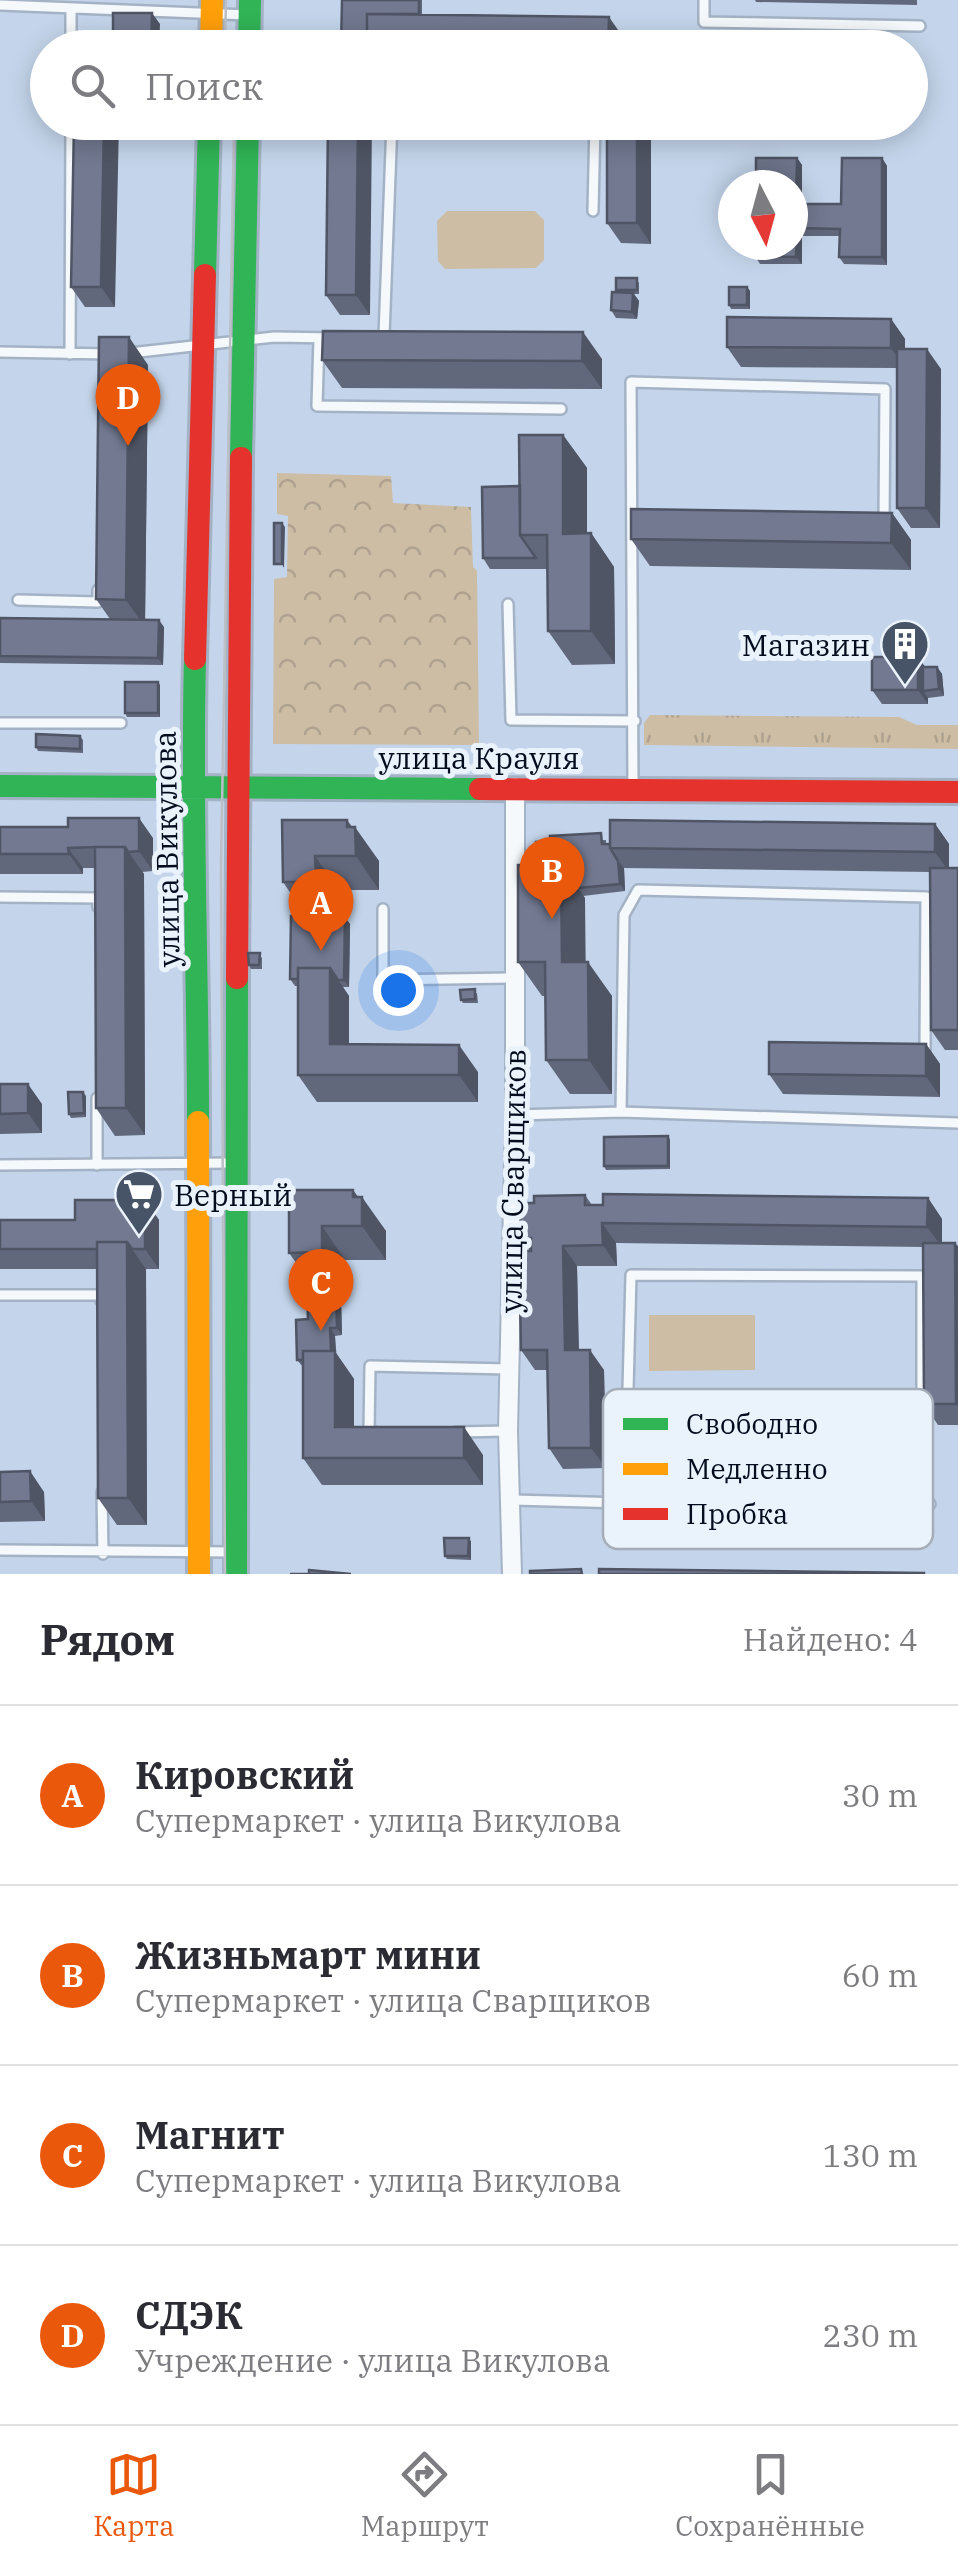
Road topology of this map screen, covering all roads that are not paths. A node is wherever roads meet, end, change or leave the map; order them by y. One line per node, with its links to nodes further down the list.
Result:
1 (704, 0): 7 (lane)
2 (24, 3): 3 (lane); 5 (lane)
3 (0, 6)
4 (212, 7): 5 (lane); 6 (lane)
5 (71, 8): 8 (lane)
6 (250, 8)
7 (920, 26)
8 (71, 30)
9 (71, 140): 21 (lane)
10 (209, 140): 19 (street, улица Викулова)
11 (248, 140): 18 (street)
12 (392, 140): 16 (lane)
13 (595, 140): 14 (lane)
14 (594, 211)
15 (353, 337): 17 (lane)
16 (370, 337)
17 (318, 338): 18 (lane); 24 (lane)
18 (244, 341): 19 (lane); 34 (street)
19 (204, 346): 22 (lane); 33 (street, улица Викулова)
20 (0, 352): 21 (lane)
21 (70, 354): 22 (lane)
22 (101, 354): 23 (lane)
23 (100, 374)
24 (561, 409)
25 (884, 520): 29 (lane)
26 (98, 583): 27 (lane)
27 (18, 600)
28 (508, 604): 29 (lane)
29 (635, 720): 36 (lane)
30 (0, 723): 31 (lane)
31 (121, 724)
32 (0, 786): 33 (street, улица Крауля)
33 (192, 787): 34 (street, улица Крауля); 48 (street, улица Викулова)
34 (240, 787): 35 (street, улица Крауля); 47 (street)
35 (515, 787): 36 (street, улица Крауля); 41 (street, улица Сварщиков)
36 (633, 788): 37 (street, улица Крауля)
37 (958, 792)
38 (0, 897): 40 (lane)
39 (383, 909): 41 (lane)
40 (98, 917)
41 (515, 978): 45 (street, улица Сварщиков)
42 (925, 1051): 44 (lane)
43 (97, 1089): 49 (lane)
44 (621, 1112): 45 (lane); 46 (lane)
45 (515, 1114): 53 (street, улица Сварщиков)
46 (958, 1123)
47 (235, 1163): 48 (lane); 65 (street)
48 (199, 1164): 49 (lane); 64 (street, улица Викулова)
49 (97, 1165): 50 (lane)
50 (0, 1166)
51 (0, 1296): 52 (lane)
52 (101, 1315)
53 (508, 1369): 56 (street, улица Сварщиков); 57 (lane)
54 (628, 1389): 55 (lane)
55 (922, 1389)
56 (508, 1431): 58 (lane); 60 (street, улица Сварщиков)
57 (389, 1432)
58 (448, 1432)
59 (102, 1474): 63 (lane)
60 (513, 1500): 61 (lane); 66 (street, улица Сварщиков)
61 (603, 1502)
62 (0, 1550): 63 (lane)
63 (103, 1554): 64 (lane)
64 (199, 1563): 65 (lane)
65 (236, 1563)
66 (512, 1574)

